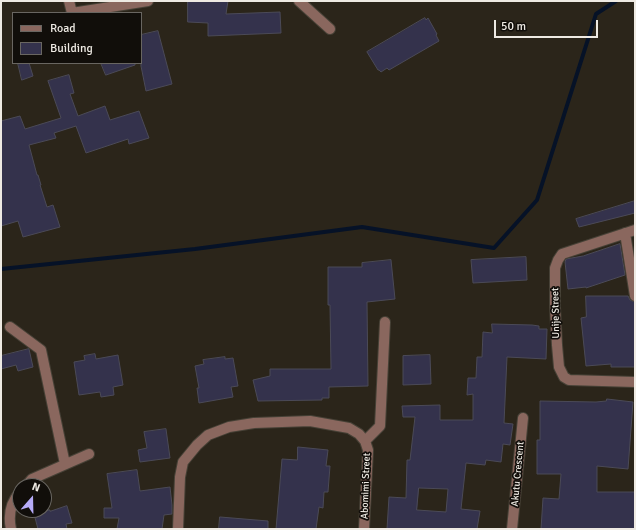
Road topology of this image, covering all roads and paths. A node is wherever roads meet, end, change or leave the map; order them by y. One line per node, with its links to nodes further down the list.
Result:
1 (69, 1): 4 (street)
2 (148, 1): 5 (street)
3 (299, 1): 6 (street)
4 (72, 12)
5 (78, 12)
6 (330, 29)
7 (635, 230): 8 (street, Unije Street)
8 (625, 233): 9 (street); 12 (street, Unije Street)
9 (635, 296)
10 (385, 322): 14 (street)
11 (10, 326): 16 (street)
12 (635, 382)
13 (523, 418): 22 (street, Akutu Crescent)
14 (365, 441): 20 (street, Abomimi Street); 21 (street, Abomimi Street)
15 (89, 454): 16 (street)
16 (65, 464): 17 (street)
17 (34, 478)
18 (12, 505): 19 (street)
19 (11, 529)
20 (178, 529)
21 (364, 529)
22 (512, 529)

